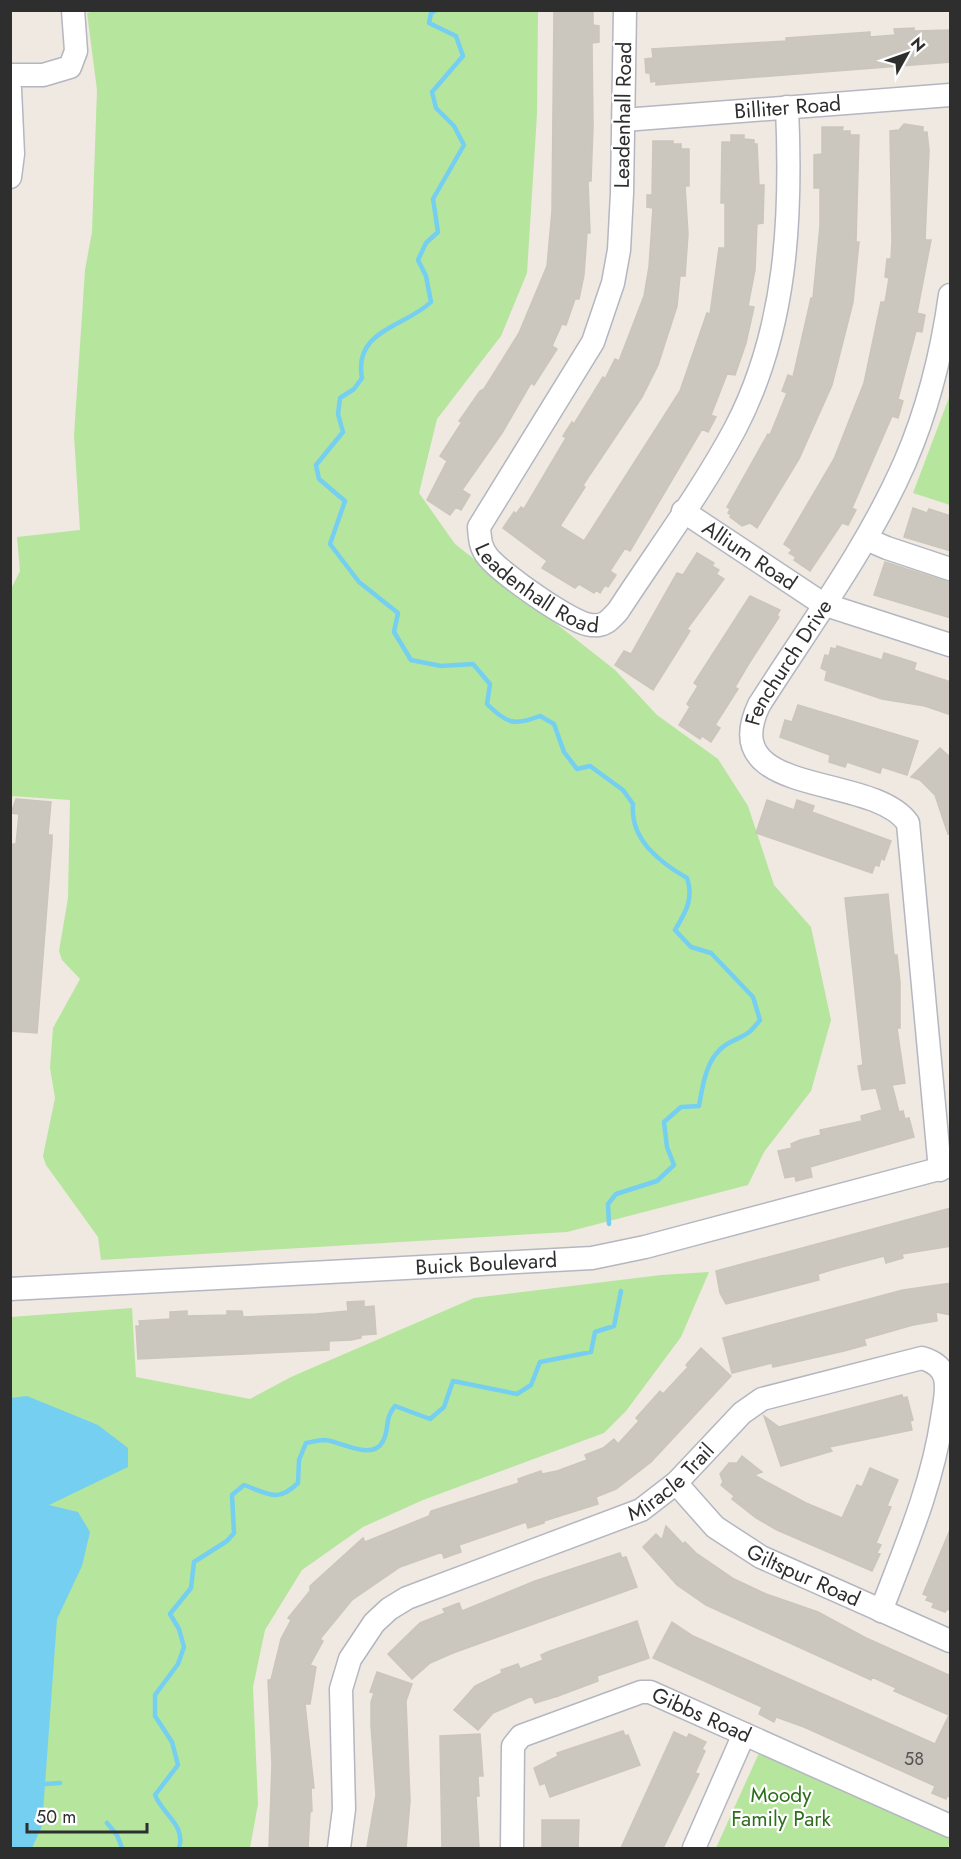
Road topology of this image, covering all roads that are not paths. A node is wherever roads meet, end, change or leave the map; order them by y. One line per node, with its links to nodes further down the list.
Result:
1 (73, 10): 3 (street)
2 (625, 10): 7 (street, Leadenhall Road)
3 (10, 75)
4 (10, 89): 8 (street)
5 (951, 95): 6 (street, Billiter Road)
6 (787, 107): 7 (street, Billiter Road); 10 (street, Leadenhall Road)
7 (624, 120): 10 (street, Leadenhall Road)
8 (10, 177)
9 (951, 294): 11 (street, Fenchurch Drive)
10 (683, 512): 13 (street, Allium Road)
11 (866, 538): 12 (street); 13 (street, Fenchurch Drive)
12 (951, 569)
13 (824, 604): 14 (street, Allium Road); 15 (street, Fenchurch Drive)
14 (951, 645)
15 (945, 1168): 16 (street, Buick Boulevard)
16 (10, 1289)
17 (676, 1483): 18 (street, Giltspur Road); 18 (street, Miracle Trail); 22 (street, Miracle Trail)
18 (880, 1611): 19 (street, Giltspur Road)
19 (951, 1641)
20 (744, 1734): 21 (street, Gibbs Road); 23 (street, Gibbs Road); 24 (street)
21 (951, 1826)
22 (339, 1848)
23 (512, 1848)
24 (694, 1848)

